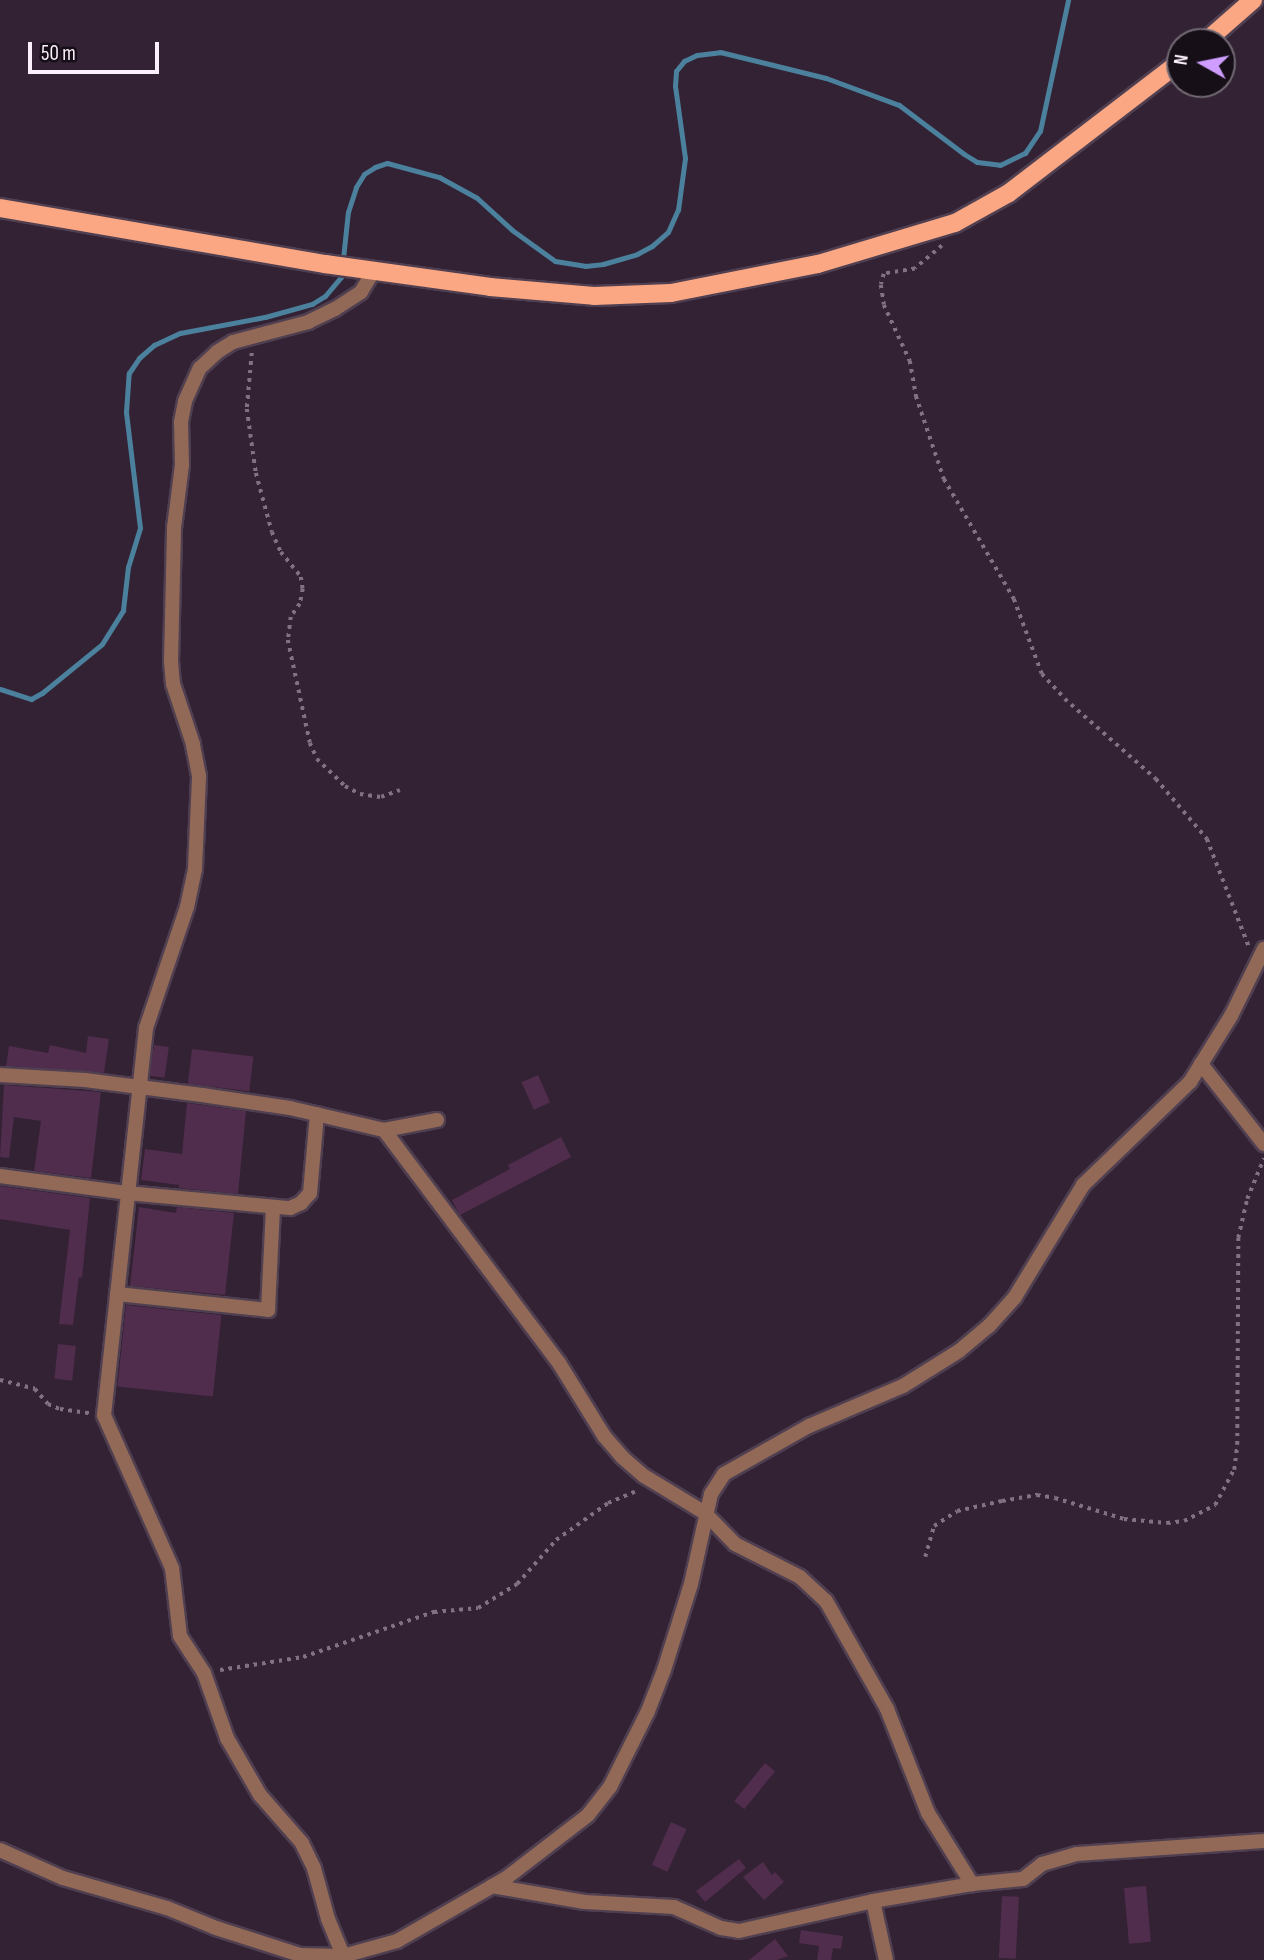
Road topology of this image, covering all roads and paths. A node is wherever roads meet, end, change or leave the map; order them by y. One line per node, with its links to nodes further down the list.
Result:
1 (1253, 0): 2 (main road)
2 (1221, 28)
3 (1166, 73): 6 (main road)
4 (0, 208): 6 (main road)
5 (943, 244): 10 (path)
6 (374, 270): 7 (street)
7 (256, 335): 8 (path); 13 (street)
8 (400, 790)
9 (1264, 949): 10 (street)
10 (1257, 965): 11 (street)
11 (1201, 1064): 17 (street); 26 (street)
12 (0, 1076): 13 (street)
13 (138, 1088): 14 (street); 20 (street)
14 (317, 1115): 16 (street); 21 (street)
15 (437, 1120): 16 (street)
16 (384, 1130): 25 (street)
17 (1264, 1144)
18 (1264, 1158): 27 (path)
19 (0, 1176): 20 (street)
20 (127, 1193): 21 (street); 22 (street)
21 (273, 1209): 22 (street)
22 (117, 1294): 24 (street)
23 (0, 1380): 24 (path)
24 (104, 1415): 28 (street)
25 (660, 1485): 26 (street); 28 (path)
26 (705, 1513): 31 (street); 32 (street)
27 (925, 1557)
28 (204, 1673): 34 (street)
29 (1264, 1841): 31 (street)
30 (0, 1850): 34 (street)
31 (972, 1884): 33 (street)
32 (492, 1886): 33 (street); 34 (street)
33 (873, 1901): 35 (street)
34 (344, 1958)
35 (886, 1960)

